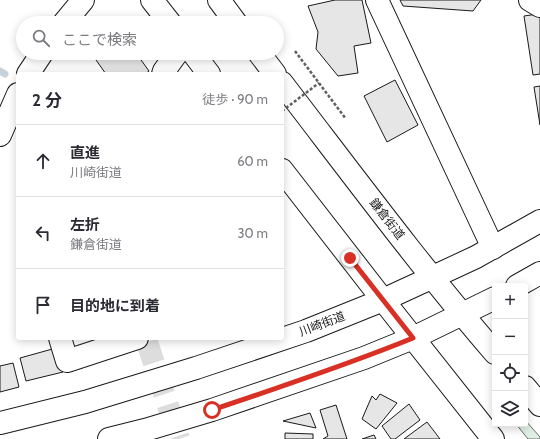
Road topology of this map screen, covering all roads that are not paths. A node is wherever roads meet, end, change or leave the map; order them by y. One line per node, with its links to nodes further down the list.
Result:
1 (83, 0): 7 (main road)
2 (152, 0): 8 (main road)
3 (219, 0): 9 (main road)
4 (378, 0): 23 (main road)
5 (530, 0): 6 (main road)
6 (540, 6)
7 (70, 16)
8 (165, 16)
9 (231, 16)
10 (37, 60): 14 (main road)
11 (172, 60): 15 (main road)
12 (198, 60): 16 (main road)
13 (264, 60): 17 (main road)
14 (29, 72)
15 (164, 72)
16 (207, 72)
17 (273, 72)
18 (284, 86): 25 (main road, 鎌倉街道)
19 (16, 99): 20 (main road)
20 (0, 135)
21 (284, 173): 27 (main road)
22 (540, 221): 23 (main road, 川崎街道)
23 (493, 248): 25 (main road, 川崎街道)
24 (540, 273): 26 (main road)
25 (433, 277): 27 (main road, 川崎街道); 29 (main road, 鎌倉街道)
26 (522, 283)
27 (383, 300): 30 (main road, 川崎街道); 31 (main road)
28 (492, 300): 29 (main road)
29 (462, 315): 31 (main road); 35 (main road, 鎌倉街道)
30 (284, 338)
31 (413, 338): 39 (main road); 40 (main road)
32 (61, 340): 33 (main road)
33 (141, 340)
34 (279, 340): 38 (main road, 川崎街道)
35 (492, 350)
36 (528, 391): 37 (main road)
37 (540, 405)
38 (0, 423)
39 (109, 439)
40 (493, 439)

